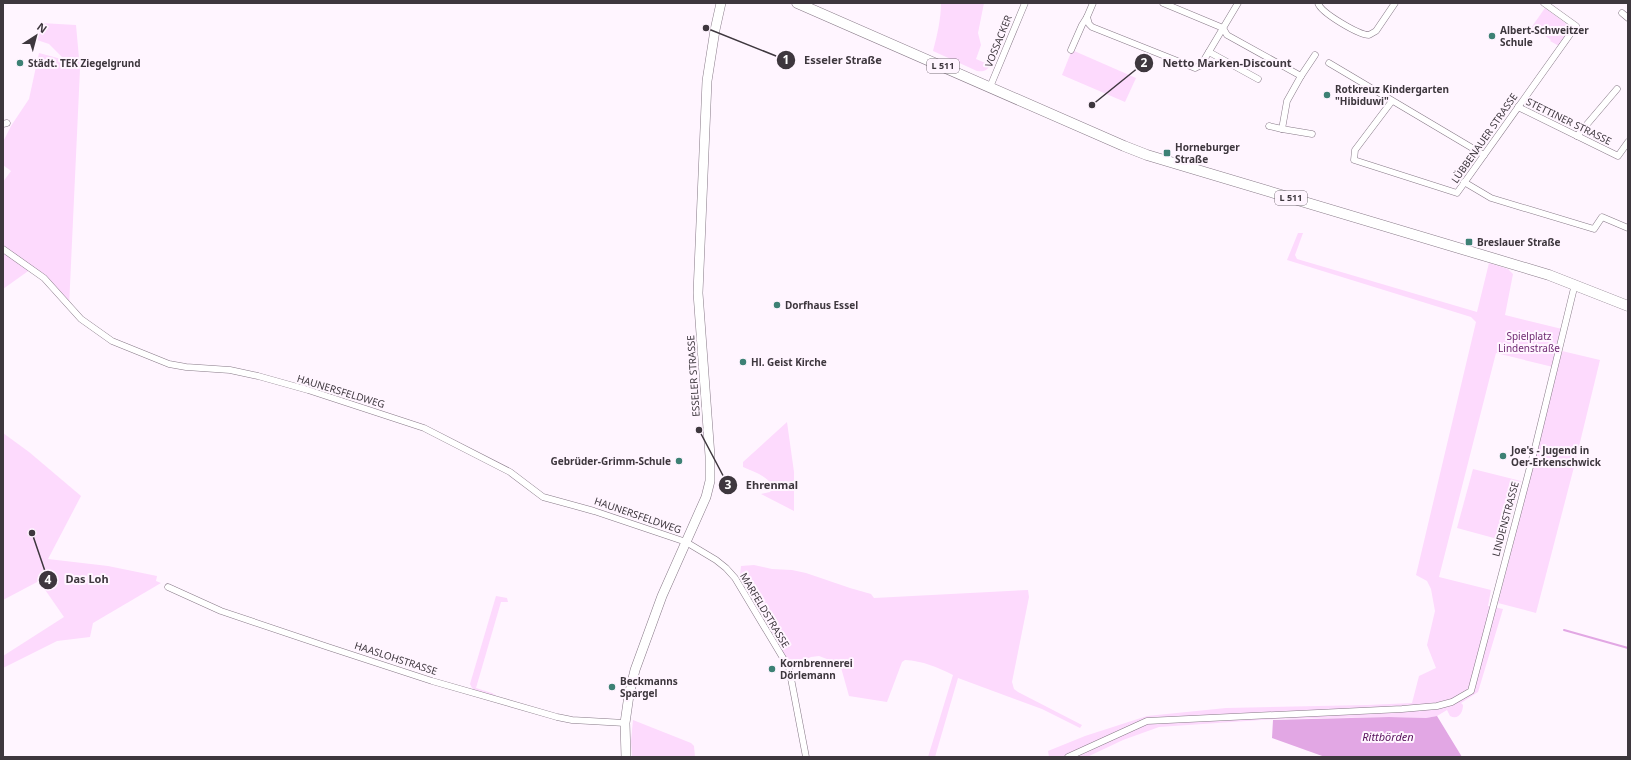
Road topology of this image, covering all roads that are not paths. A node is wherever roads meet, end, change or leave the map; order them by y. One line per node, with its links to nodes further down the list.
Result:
1 (721, 3): 35 (main road, ESSELER STRASSE)
2 (797, 3): 20 (main road, L 511)
3 (1025, 3): 20 (street, VOSSACKER)
4 (1093, 3): 11 (street)
5 (1163, 3): 13 (street)
6 (1238, 3): 13 (street)
7 (1318, 3): 8 (street)
8 (1395, 3)
9 (1544, 3): 23 (street, LÜBBENAUER STRASSE)
10 (1622, 13): 12 (street)
11 (1087, 17): 14 (street); 15 (street)
12 (1628, 18)
13 (1223, 28): 15 (street); 18 (street)
14 (1070, 50)
15 (1209, 52): 19 (street)
16 (1314, 55): 18 (street)
17 (1329, 63): 22 (street)
18 (1302, 76): 25 (street)
19 (1258, 79)
20 (990, 87): 33 (main road, L 511)
21 (1617, 89): 27 (street)
22 (1392, 101): 29 (street); 30 (street, LÜBBENAUER STRASSE)
23 (1518, 107): 27 (street, STETTINER STRASSE); 29 (street, LÜBBENAUER STRASSE)
24 (1269, 126): 25 (street)
25 (1282, 129): 26 (street)
26 (1312, 134)
27 (1577, 136): 28 (street, STETTINER STRASSE)
28 (1628, 142)
29 (1484, 155): 30 (street, LÜBBENAUER STRASSE)
30 (1464, 182): 31 (street)
31 (1628, 228)
32 (3, 249): 35 (street, HAUNERSFELDWEG)
33 (1575, 284): 34 (main road, L 511); 40 (street, LINDENSTRASSE)
34 (1628, 306)
35 (686, 542): 37 (main road, ESSELER STRASSE); 39 (street, MARFELDSTRASSE)
36 (168, 587): 37 (street, HAASLOHSTRASSE)
37 (625, 722): 38 (main road, ESSELER STRASSE)
38 (626, 757)
39 (806, 757)
40 (1068, 757)

